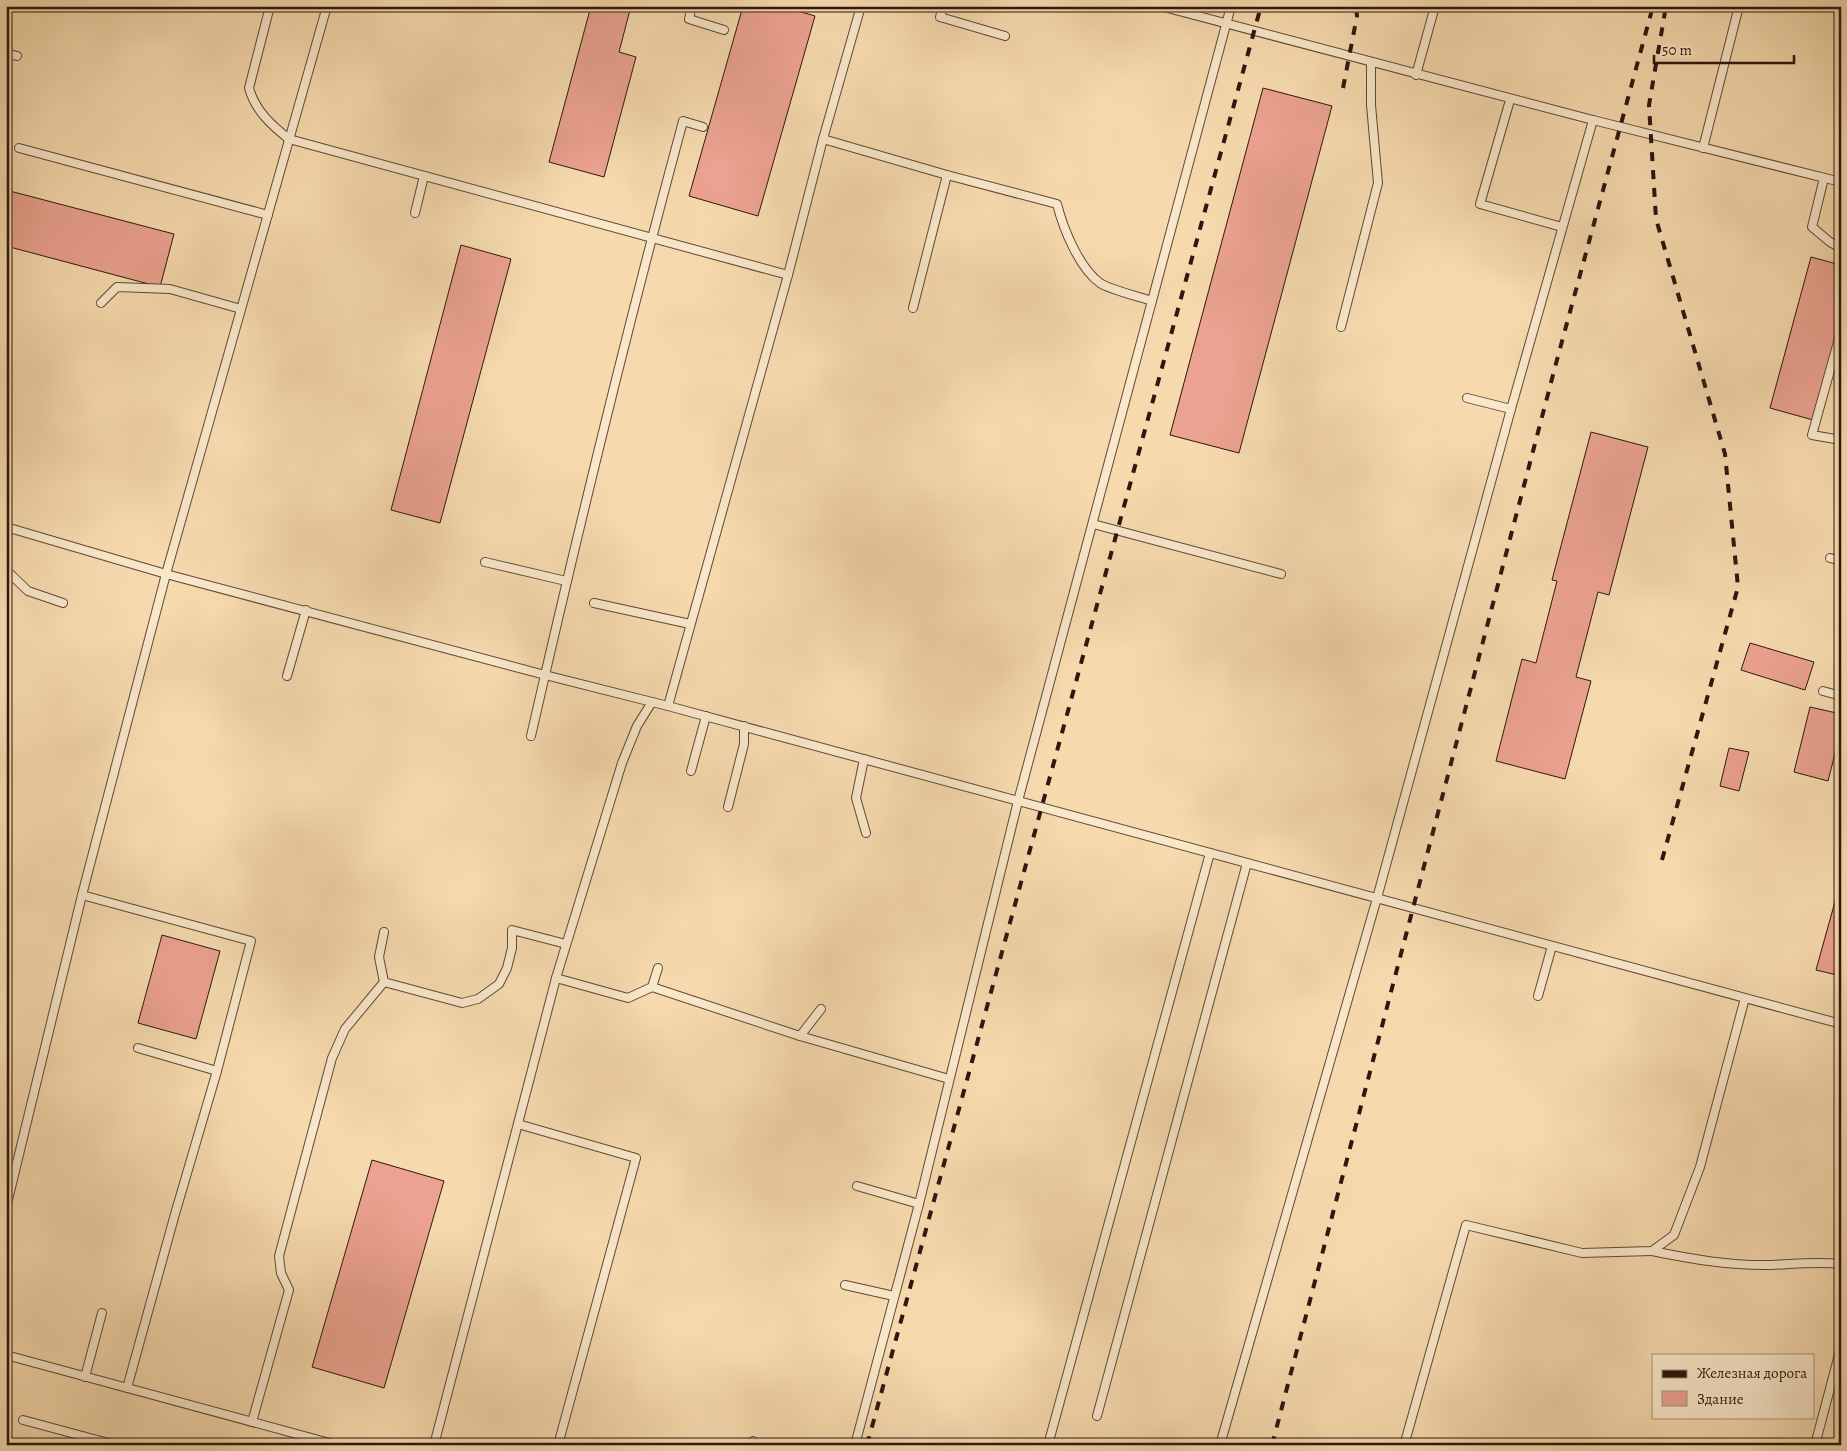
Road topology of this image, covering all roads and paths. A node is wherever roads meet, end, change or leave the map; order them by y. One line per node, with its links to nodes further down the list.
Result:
1 (270, 6): 20 (lane)
2 (327, 6): 20 (lane)
3 (692, 6): 11 (lane)
4 (861, 6): 21 (lane)
5 (943, 6): 12 (lane)
6 (1160, 6): 10 (lane)
7 (1231, 6): 10 (lane)
8 (1435, 6): 16 (lane)
9 (1740, 6): 23 (lane)
10 (1226, 24): 15 (lane); 34 (lane)
11 (724, 30)
12 (1005, 36)
13 (6, 53): 14 (lane)
14 (17, 56)
15 (1371, 63): 16 (lane); 38 (lane)
16 (1416, 75): 17 (lane)
17 (1510, 100): 18 (lane); 30 (lane)
18 (1593, 120): 23 (lane); 30 (lane)
19 (704, 127): 31 (lane)
20 (289, 139): 25 (lane); 29 (lane)
21 (823, 139): 24 (lane); 33 (lane)
22 (19, 148): 29 (lane)
23 (1703, 148): 26 (lane)
24 (947, 175): 34 (lane); 36 (lane)
25 (424, 176): 28 (lane); 31 (lane)
26 (1824, 178): 27 (lane); 32 (lane)
27 (1841, 182)
28 (415, 213)
29 (268, 215): 37 (lane)
30 (1562, 227): 41 (lane)
31 (651, 239): 33 (lane); 51 (lane)
32 (1841, 248)
33 (788, 275): 55 (lane)
34 (1152, 301): 43 (lane)
35 (101, 303): 37 (lane)
36 (913, 308)
37 (241, 309): 49 (lane)
38 (1341, 327)
39 (1841, 331): 42 (lane)
40 (1467, 398): 41 (lane)
41 (1511, 409): 73 (lane)
42 (1841, 440)
43 (1093, 524): 50 (lane); 67 (lane)
44 (6, 527): 49 (lane)
45 (1830, 558): 46 (lane)
46 (1841, 561)
47 (485, 562): 51 (lane)
48 (6, 570): 52 (lane)
49 (166, 574): 54 (lane); 72 (lane)
50 (1281, 574)
51 (566, 580): 56 (lane)
52 (63, 603)
53 (594, 603): 55 (lane)
54 (306, 610): 56 (lane); 57 (lane)
55 (690, 624): 61 (lane)
56 (544, 675): 60 (lane); 64 (lane)
57 (288, 676)
58 (1823, 692): 59 (lane)
59 (1841, 696)
60 (652, 702): 61 (lane); 75 (lane)
61 (668, 706): 62 (lane)
62 (706, 716): 63 (lane); 66 (lane)
63 (744, 726): 65 (lane); 68 (lane)
64 (531, 736)
65 (864, 759): 67 (lane); 69 (lane)
66 (691, 771)
67 (1018, 801): 70 (lane); 88 (lane)
68 (728, 807)
69 (866, 833)
70 (1210, 853): 71 (lane); 110 (lane)
71 (1247, 863): 73 (lane); 102 (lane)
72 (82, 895): 87 (lane); 92 (lane)
73 (1377, 898): 76 (lane); 111 (lane)
74 (384, 932): 79 (lane)
75 (566, 944): 78 (lane); 79 (lane)
76 (1552, 946): 81 (lane); 82 (lane)
77 (658, 968): 80 (lane)
78 (556, 978): 80 (lane); 89 (lane)
79 (384, 982): 104 (lane)
80 (652, 987): 85 (lane)
81 (1538, 996)
82 (1745, 998): 84 (lane); 93 (lane)
83 (821, 1009): 85 (lane)
84 (1841, 1024)
85 (800, 1036): 88 (lane)
86 (138, 1048): 87 (lane)
87 (217, 1071): 101 (lane)
88 (950, 1079): 91 (lane)
89 (518, 1124): 107 (lane); 108 (lane)
90 (857, 1186): 91 (lane)
91 (918, 1204): 96 (lane)
92 (6, 1208)
93 (1652, 1251): 94 (lane); 112 (lane)
94 (1841, 1264)
95 (845, 1285): 96 (lane)
96 (894, 1296): 109 (lane)
97 (102, 1314): 100 (lane)
98 (1841, 1347): 113 (lane)
99 (6, 1355): 100 (lane)
100 (86, 1377): 101 (lane)
101 (127, 1388): 104 (lane)
102 (1097, 1416)
103 (23, 1420): 105 (lane)
104 (252, 1422): 106 (lane)
105 (116, 1445)
106 (337, 1445)
107 (434, 1445)
108 (558, 1445)
109 (855, 1445)
110 (1048, 1445)
111 (1220, 1445)
112 (1415, 1445)
113 (1815, 1445)

